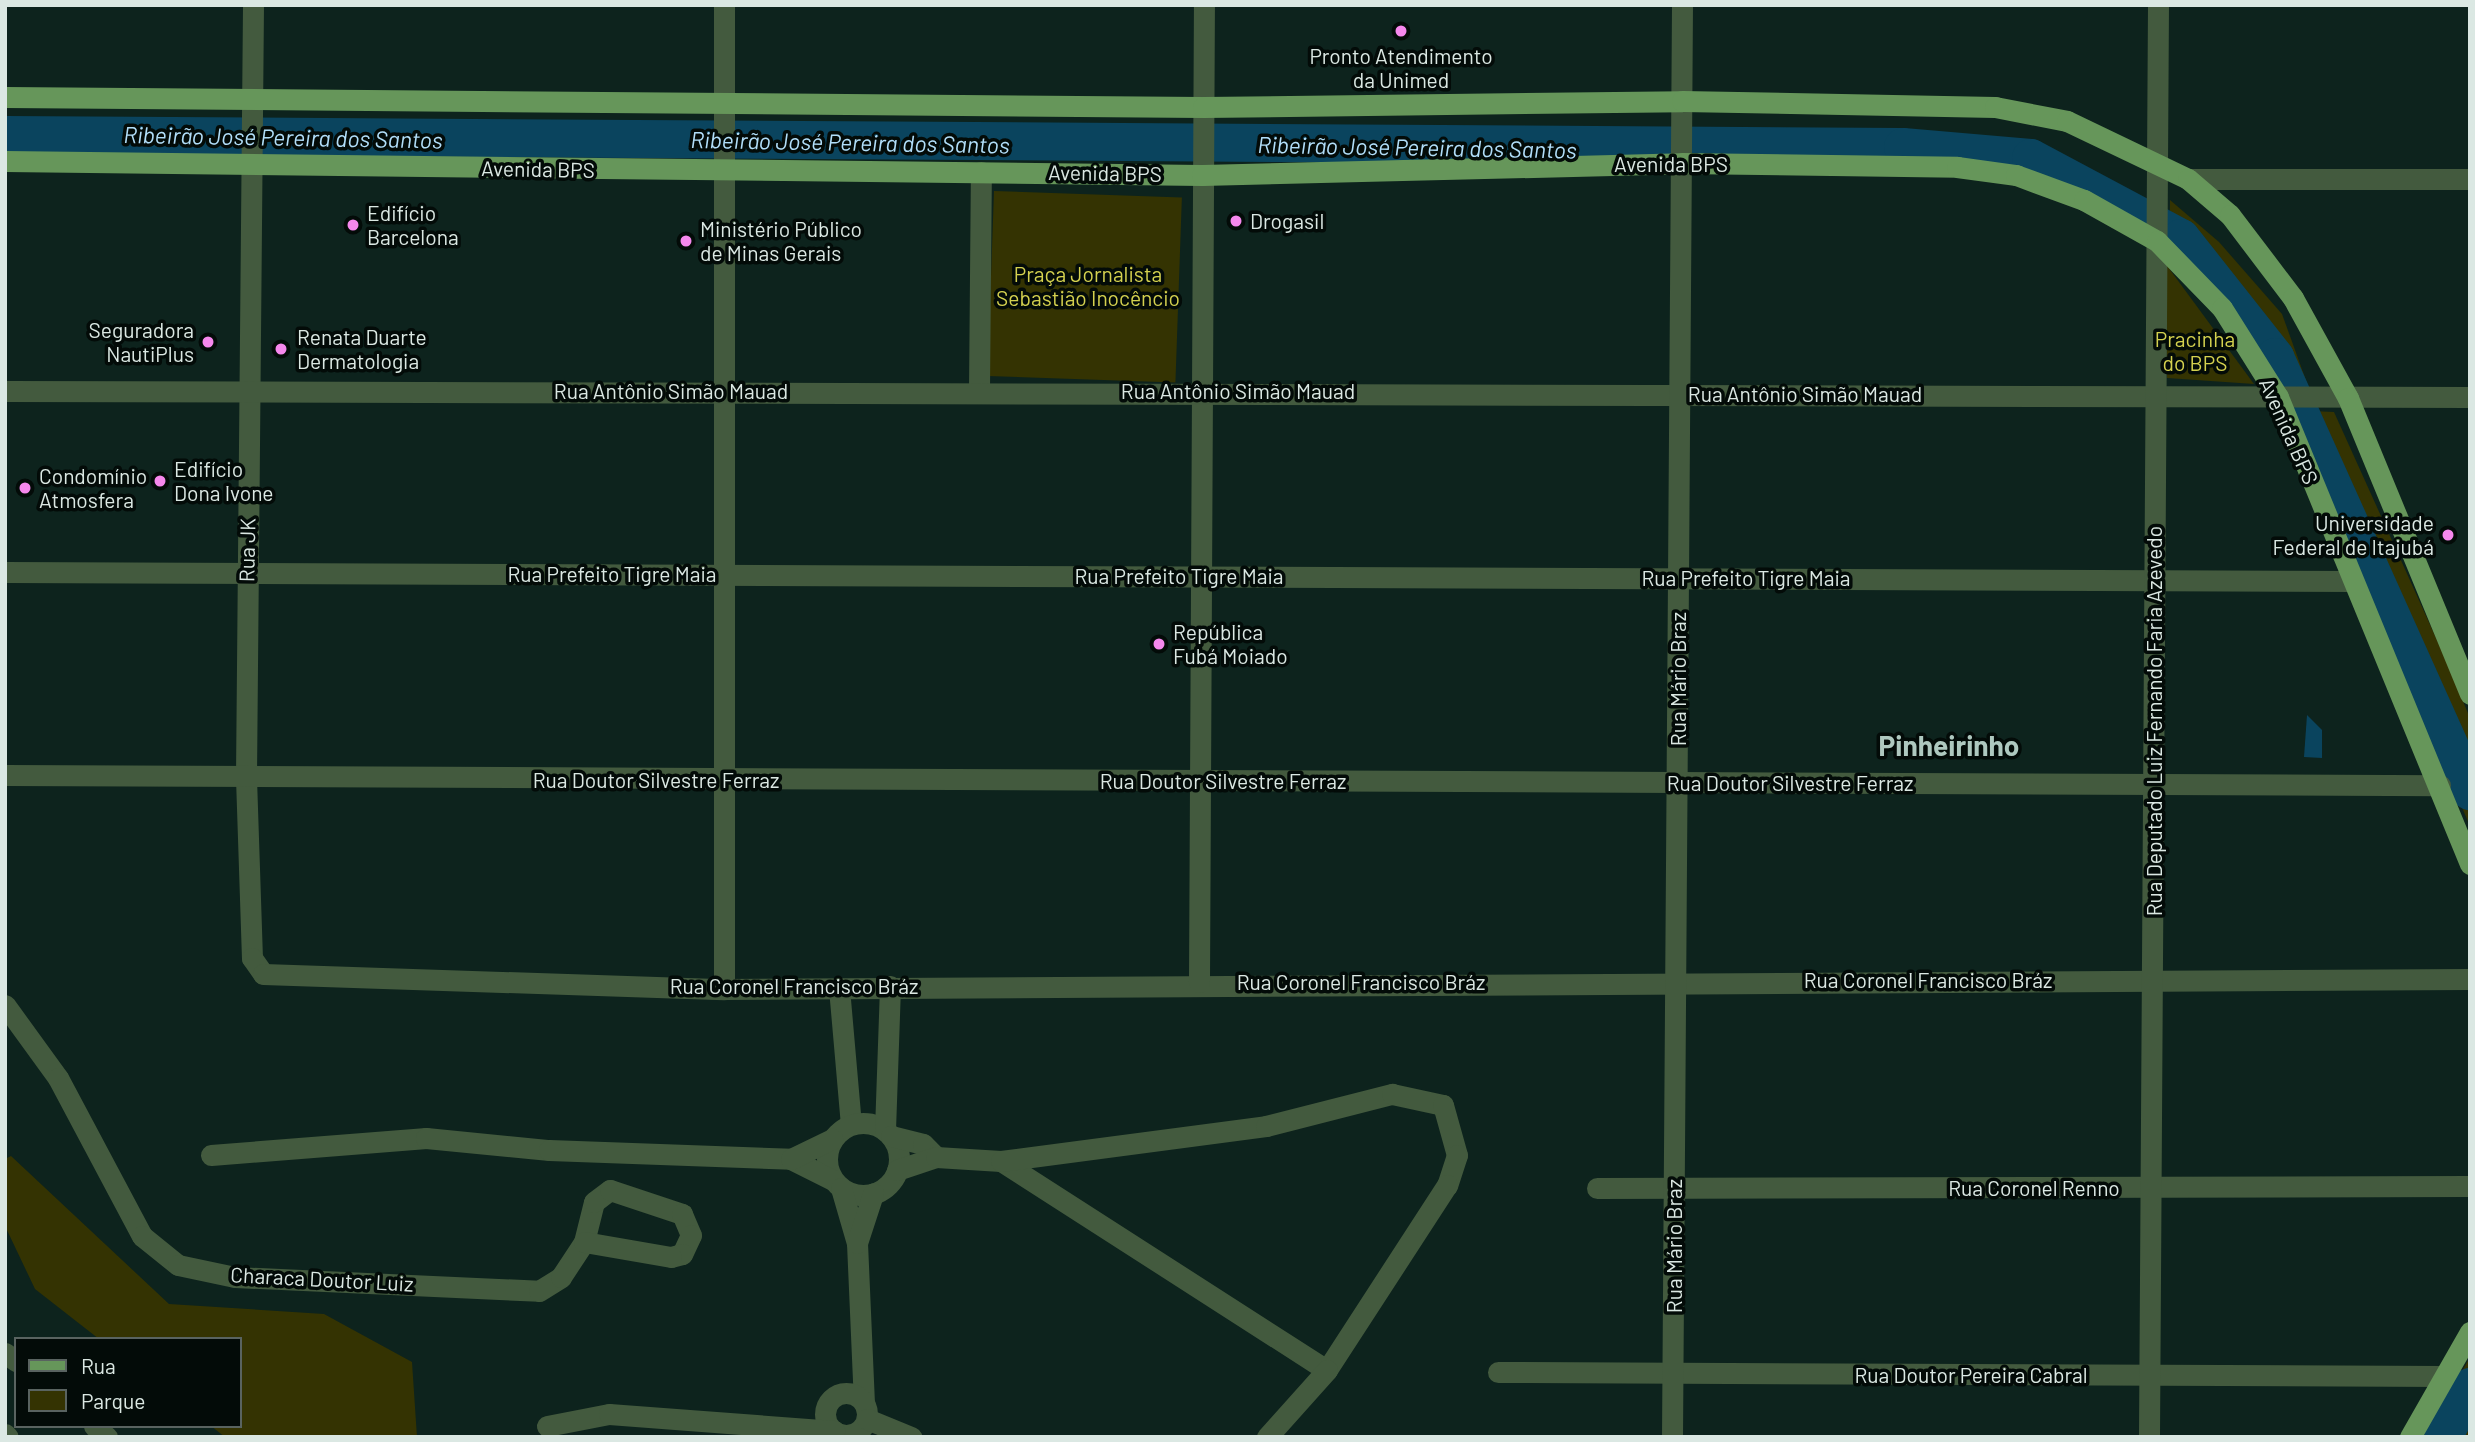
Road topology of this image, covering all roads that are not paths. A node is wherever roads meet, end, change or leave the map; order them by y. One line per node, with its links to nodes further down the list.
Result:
1 (253, 5): 7 (street, Rua JK)
2 (724, 5): 9 (street)
3 (1204, 5): 10 (street)
4 (1682, 5): 8 (street, Rua Mário Braz)
5 (2158, 5): 13 (street, Rua Deputado Luiz Fernando Faria Azevedo)
6 (5, 97): 7 (main road)
7 (252, 106): 9 (main road); 12 (street, Rua JK)
8 (1682, 107): 10 (main road); 11 (street, Rua Mário Braz); 13 (main road)
9 (725, 111): 10 (main road); 15 (street)
10 (1203, 113): 16 (street)
11 (1682, 157): 16 (main road, Avenida BPS); 20 (main road, Avenida BPS); 26 (street, Rua Mário Braz)
12 (251, 159): 14 (main road, Avenida BPS); 15 (main road, Avenida BPS); 25 (street, Rua JK)
13 (2155, 160): 18 (main road); 20 (street, Rua Deputado Luiz Fernando Faria Azevedo)
14 (5, 161)
15 (725, 165): 17 (main road, Avenida BPS); 24 (street)
16 (1202, 169): 17 (main road, Avenida BPS); 22 (street)
17 (981, 172): 21 (street)
18 (2188, 179): 19 (street); 30 (main road)
19 (2470, 179)
20 (2157, 234): 27 (street, Rua Deputado Luiz Fernando Faria Azevedo); 28 (main road, Avenida BPS)
21 (979, 390): 22 (street, Rua Antônio Simão Mauad); 24 (street, Rua Antônio Simão Mauad)
22 (1202, 390): 26 (street, Rua Antônio Simão Mauad); 34 (street)
23 (5, 391): 25 (street, Rua Antônio Simão Mauad)
24 (724, 391): 25 (street, Rua Antônio Simão Mauad); 33 (street)
25 (249, 392): 32 (street, Rua JK)
26 (1680, 393): 27 (street, Rua Antônio Simão Mauad); 35 (street, Rua Mário Braz)
27 (2156, 396): 28 (street, Rua Antônio Simão Mauad); 36 (street, Rua Deputado Luiz Fernando Faria Azevedo)
28 (2285, 397): 30 (street, Rua Antônio Simão Mauad); 37 (main road, Avenida BPS)
29 (2470, 397): 30 (street, Rua Antônio Simão Mauad)
30 (2348, 398): 38 (main road)
31 (5, 572): 32 (street, Rua Prefeito Tigre Maia)
32 (247, 573): 33 (street, Rua Prefeito Tigre Maia); 40 (street, Rua JK)
33 (724, 575): 34 (street, Rua Prefeito Tigre Maia); 41 (street)
34 (1202, 576): 35 (street, Rua Prefeito Tigre Maia); 42 (street)
35 (1679, 578): 36 (street, Rua Prefeito Tigre Maia); 43 (street, Rua Mário Braz)
36 (2154, 580): 37 (street, Rua Prefeito Tigre Maia); 44 (street, Rua Deputado Luiz Fernando Faria Azevedo)
37 (2353, 581): 45 (main road, Avenida BPS)
38 (2470, 694)
39 (5, 775): 40 (street, Rua Doutor Silvestre Ferraz)
40 (246, 778): 41 (street, Rua Doutor Silvestre Ferraz); 47 (street, Rua JK)
41 (724, 780): 42 (street, Rua Doutor Silvestre Ferraz); 54 (street)
42 (1200, 781): 43 (street, Rua Doutor Silvestre Ferraz); 51 (street)
43 (1677, 783): 44 (street, Rua Doutor Silvestre Ferraz); 50 (street, Rua Mário Braz)
44 (2153, 784): 45 (street, Rua Doutor Silvestre Ferraz); 48 (street, Rua Deputado Luiz Fernando Faria Azevedo)
45 (2440, 785): 46 (main road, Avenida BPS)
46 (2470, 864)
47 (255, 968): 54 (street, Rua Coronel Francisco Bráz)
48 (2152, 978): 49 (street, Rua Coronel Francisco Bráz); 50 (street, Rua Coronel Francisco Bráz); 66 (street, Rua Deputado Luiz Fernando Faria Azevedo)
49 (2470, 979)
50 (1676, 981): 51 (street, Rua Coronel Francisco Bráz); 68 (street, Rua Mário Braz)
51 (1199, 982): 52 (street, Rua Coronel Francisco Bráz)
52 (890, 986): 53 (street, Rua Coronel Francisco Bráz); 57 (street)
53 (839, 988): 54 (street, Rua Coronel Francisco Bráz); 56 (street)
54 (724, 989)
55 (5, 1005): 70 (street, Characa Doutor Luiz)
56 (851, 1124): 57 (street); 58 (street)
57 (888, 1133): 60 (street); 63 (street)
58 (832, 1139): 61 (street); 64 (street)
59 (211, 1155): 61 (street)
60 (936, 1157): 62 (street); 63 (street)
61 (791, 1158): 64 (street)
62 (1001, 1161): 74 (street); 74 (street)
63 (897, 1170): 69 (street)
64 (837, 1184): 69 (street); 71 (street)
65 (2470, 1186): 66 (street, Rua Coronel Renno)
66 (2151, 1187): 68 (street, Rua Coronel Renno); 77 (street, Rua Deputado Luiz Fernando Faria Azevedo)
67 (1597, 1188): 68 (street, Rua Coronel Renno)
68 (1674, 1188): 76 (street, Rua Mário Braz)
69 (873, 1194): 71 (street)
70 (584, 1242): 70 (street, Characa Doutor Luiz)
71 (857, 1243): 73 (street)
72 (2470, 1332): 78 (main road)
73 (861, 1365): 79 (street); 80 (street)
74 (1326, 1370): 85 (street)
75 (1498, 1372): 76 (street, Rua Doutor Pereira Cabral)
76 (1673, 1372): 77 (street, Rua Doutor Pereira Cabral); 86 (street, Rua Mário Braz)
77 (2150, 1376): 78 (street, Rua Doutor Pereira Cabral); 87 (street, Rua Deputado Luiz Fernando Faria Azevedo)
78 (2444, 1376): 88 (main road)
79 (831, 1402): 80 (street); 82 (street); 83 (street)
80 (866, 1411): 83 (street); 84 (street)
81 (547, 1426): 82 (street)
82 (790, 1427): 83 (street)
83 (834, 1431)
84 (912, 1437)
85 (1267, 1437)
86 (1672, 1437)
87 (2149, 1437)
88 (2410, 1437)

